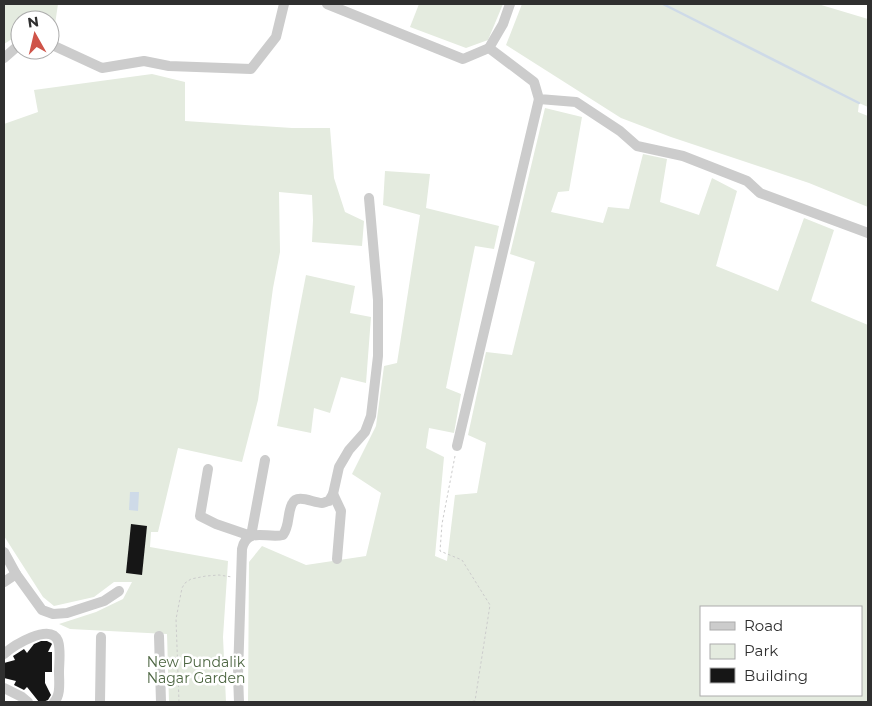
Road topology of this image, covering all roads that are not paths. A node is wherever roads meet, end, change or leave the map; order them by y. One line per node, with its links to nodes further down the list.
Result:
1 (284, 4): 5 (street)
2 (327, 4): 4 (street)
3 (510, 4): 4 (street)
4 (489, 48): 6 (street)
5 (60, 49)
6 (539, 99): 8 (street); 9 (street)
7 (370, 198): 12 (street)
8 (868, 233)
9 (457, 446)
10 (265, 460): 13 (street)
11 (208, 469): 13 (street)
12 (333, 494): 13 (street); 15 (street)
13 (251, 536): 27 (street)
14 (4, 552): 16 (street)
15 (337, 560)
16 (16, 574): 17 (street); 18 (street)
17 (4, 582)
18 (119, 590)
19 (158, 636): 26 (street)
20 (101, 637): 25 (street)
21 (4, 654): 24 (street)
22 (4, 688): 23 (street)
23 (28, 702)
24 (54, 702)
25 (100, 702)
26 (161, 702)
27 (239, 702)

